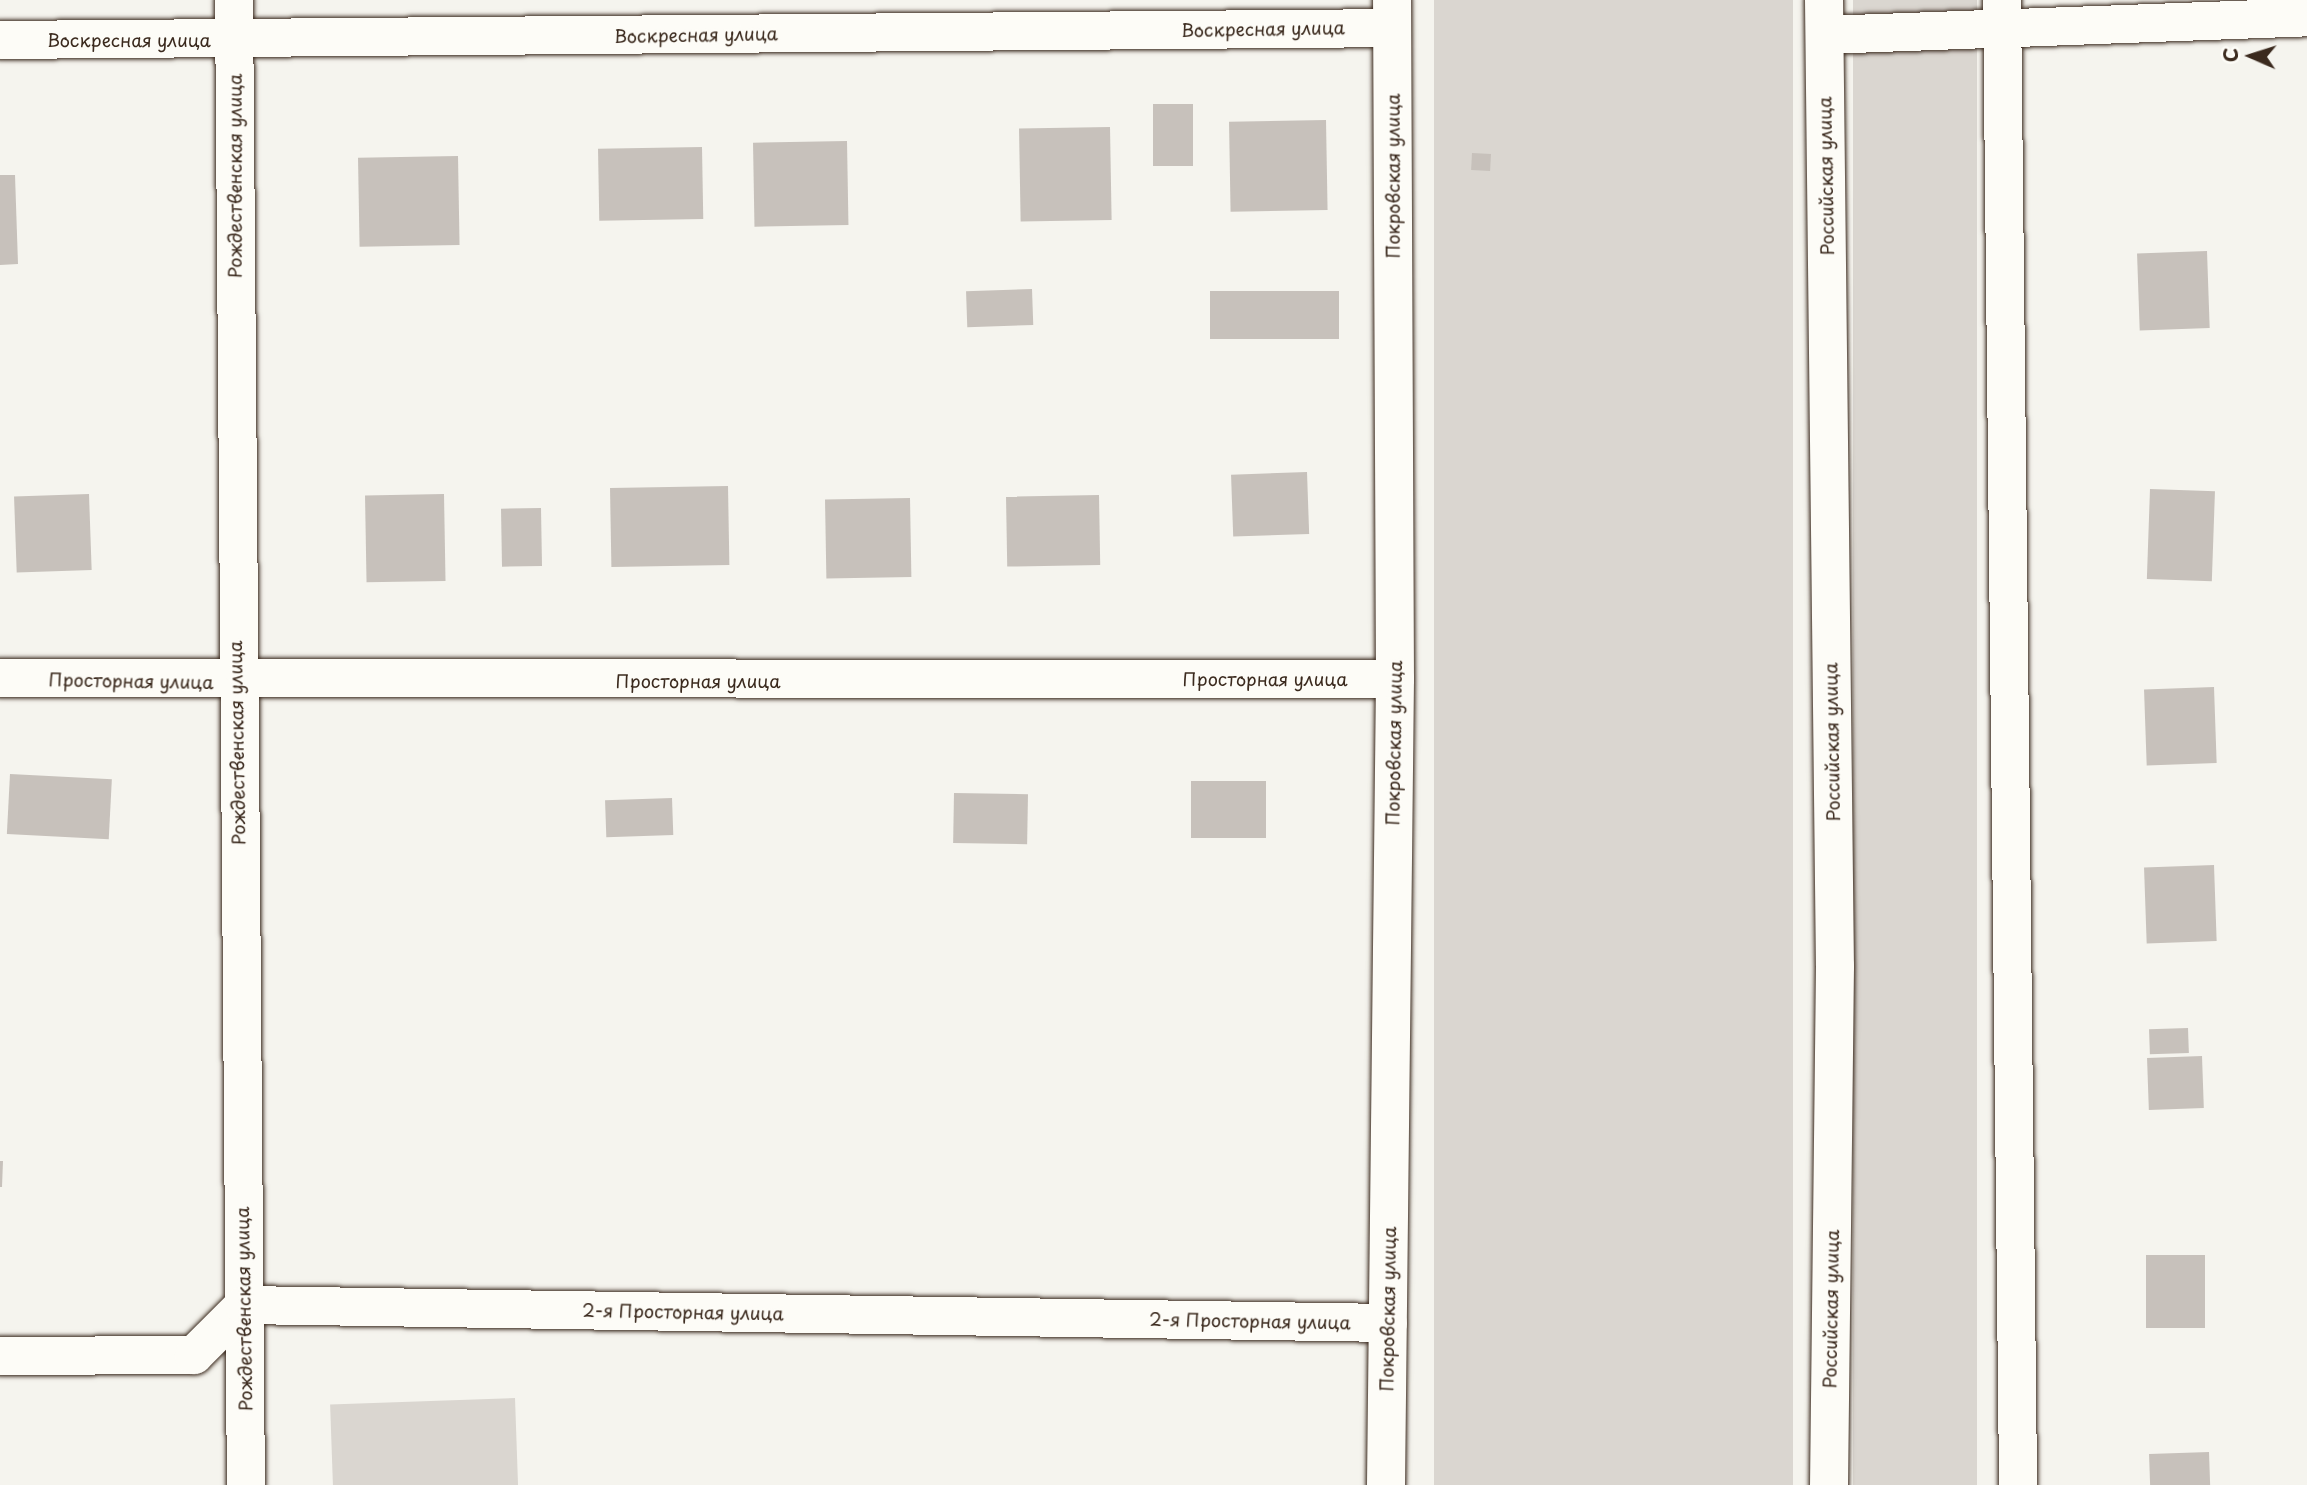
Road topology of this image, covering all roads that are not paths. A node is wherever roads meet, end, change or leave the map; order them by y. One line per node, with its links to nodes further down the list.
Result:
1 (234, 0): 6 (street, Рождественская улица)
2 (2002, 13): 4 (street); 5 (street); 17 (street)
3 (1392, 14): 6 (street, Воскресная улица); 9 (street, Покровская улица)
4 (2307, 17)
5 (1824, 18): 16 (street, Российская улица)
6 (235, 39): 7 (street, Воскресная улица); 10 (street, Рождественская улица)
7 (0, 40)
8 (0, 678): 10 (street, Просторная улица)
9 (1395, 679): 10 (street, Просторная улица); 12 (street, Покровская улица)
10 (236, 683): 11 (street, Рождественская улица)
11 (244, 1305): 12 (street, 2-я Просторная улица); 13 (street); 14 (street, Рождественская улица)
12 (1388, 1323): 15 (street, Покровская улица)
13 (0, 1356)
14 (246, 1485)
15 (1386, 1485)
16 (1829, 1485)
17 (2018, 1485)

